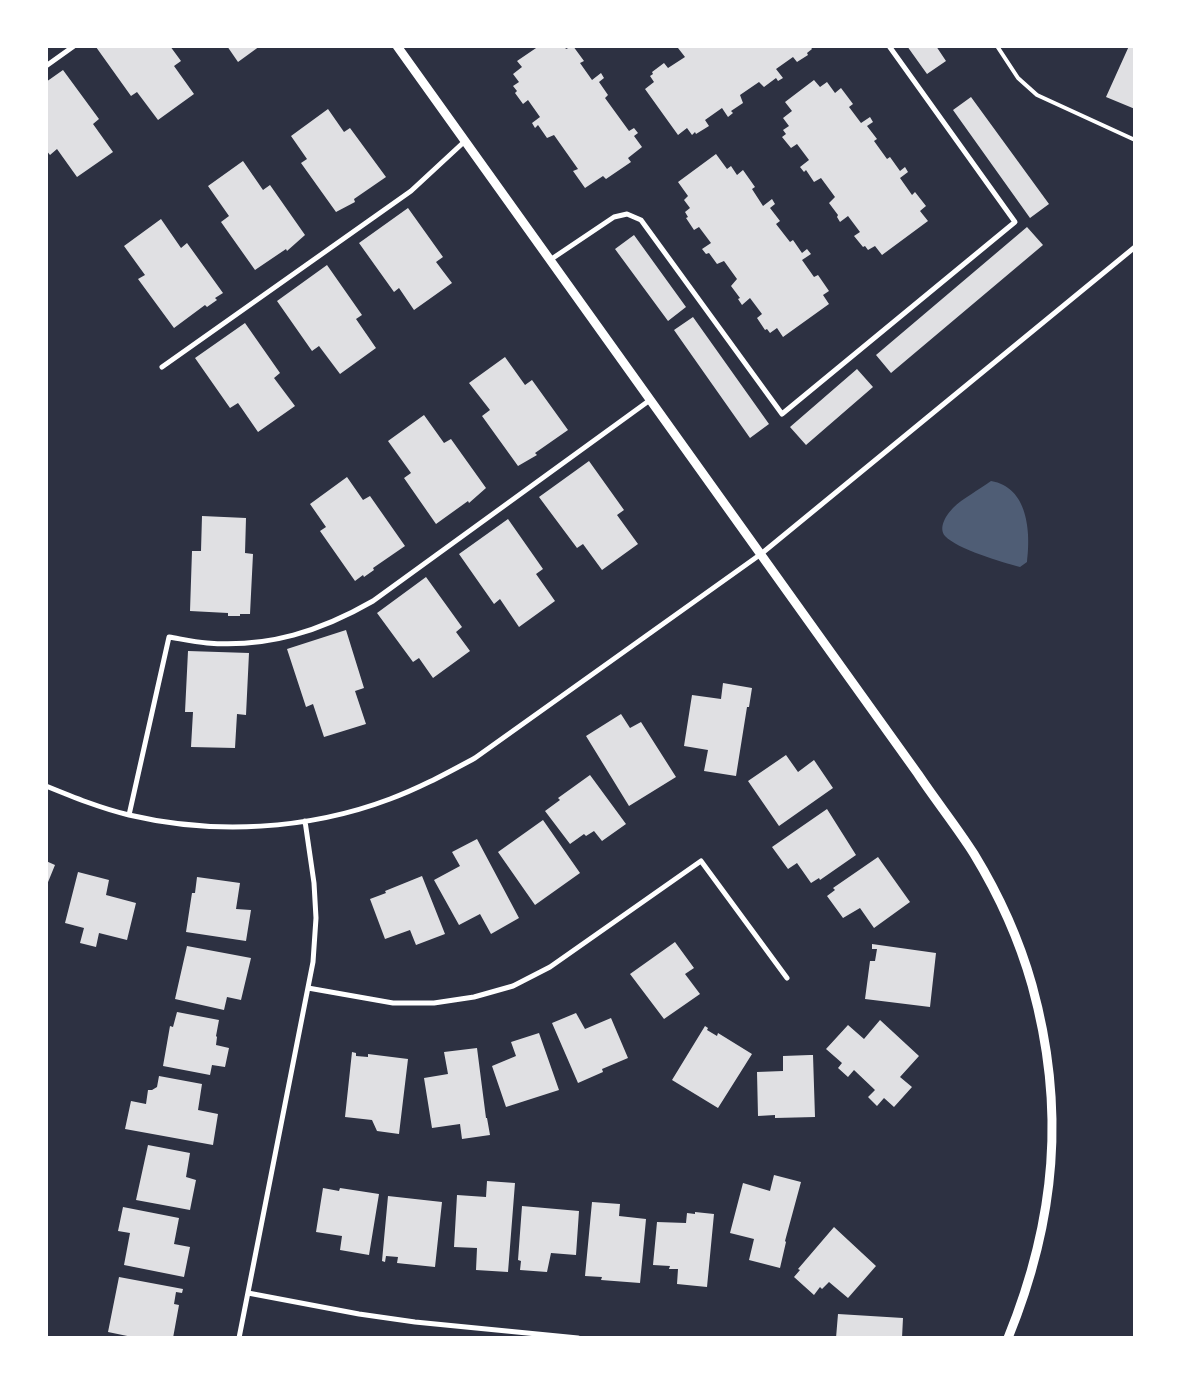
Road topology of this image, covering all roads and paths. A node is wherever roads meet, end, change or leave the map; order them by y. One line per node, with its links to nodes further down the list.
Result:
1 (74, 46): 5 (street)
2 (396, 46): 7 (street)
3 (889, 46): 9 (street)
4 (997, 46): 6 (lane)
5 (46, 66)
6 (1135, 140)
7 (465, 141): 9 (street); 10 (street)
8 (1135, 247): 12 (street)
9 (550, 260): 11 (street)
10 (162, 366)
11 (650, 400): 12 (street); 14 (street)
12 (761, 554): 15 (street); 21 (street)
13 (46, 786): 14 (street)
14 (129, 815): 15 (street)
15 (305, 821): 17 (street)
16 (787, 978): 17 (street)
17 (308, 988): 18 (street)
18 (248, 1293): 19 (street); 20 (street)
19 (238, 1338)
20 (578, 1338)
21 (1008, 1338)

